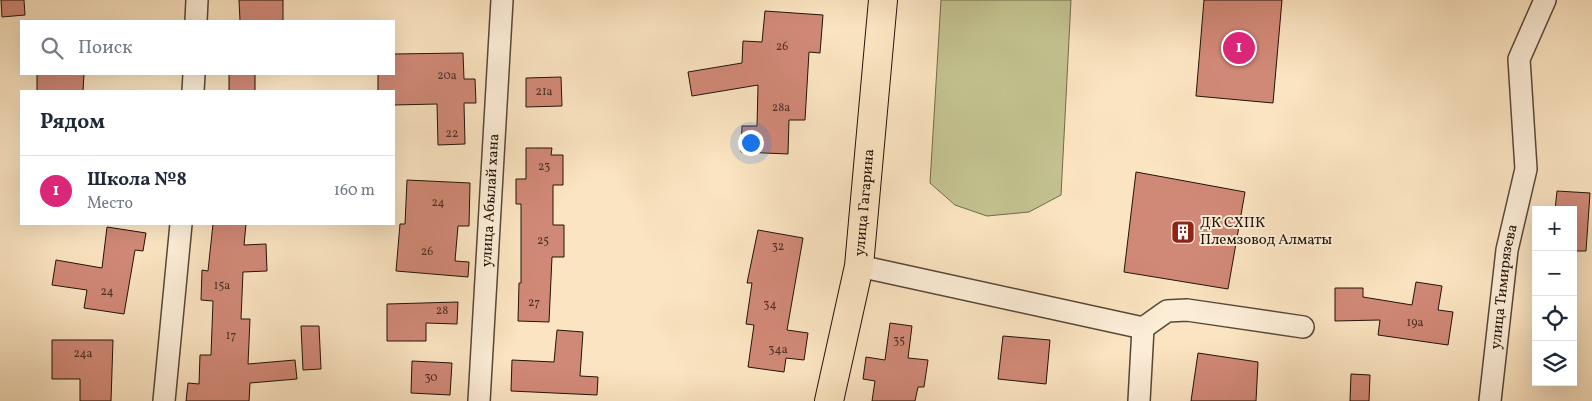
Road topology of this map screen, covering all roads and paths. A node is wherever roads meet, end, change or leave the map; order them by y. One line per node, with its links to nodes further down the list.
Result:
1 (197, 0): 5 (street)
2 (502, 0): 13 (street, улица Абылай хана)
3 (883, 0): 9 (main road, улица Гагарина)
4 (1545, 0): 16 (street, улица Тимирязева)
5 (196, 20)
6 (194, 75): 7 (street)
7 (194, 90)
8 (181, 225): 12 (street)
9 (859, 266): 11 (street); 14 (main road, улица Гагарина)
10 (1303, 327): 11 (street)
11 (1143, 328): 15 (street)
12 (164, 401)
13 (479, 401)
14 (829, 401)
15 (1139, 401)
16 (1490, 401)

